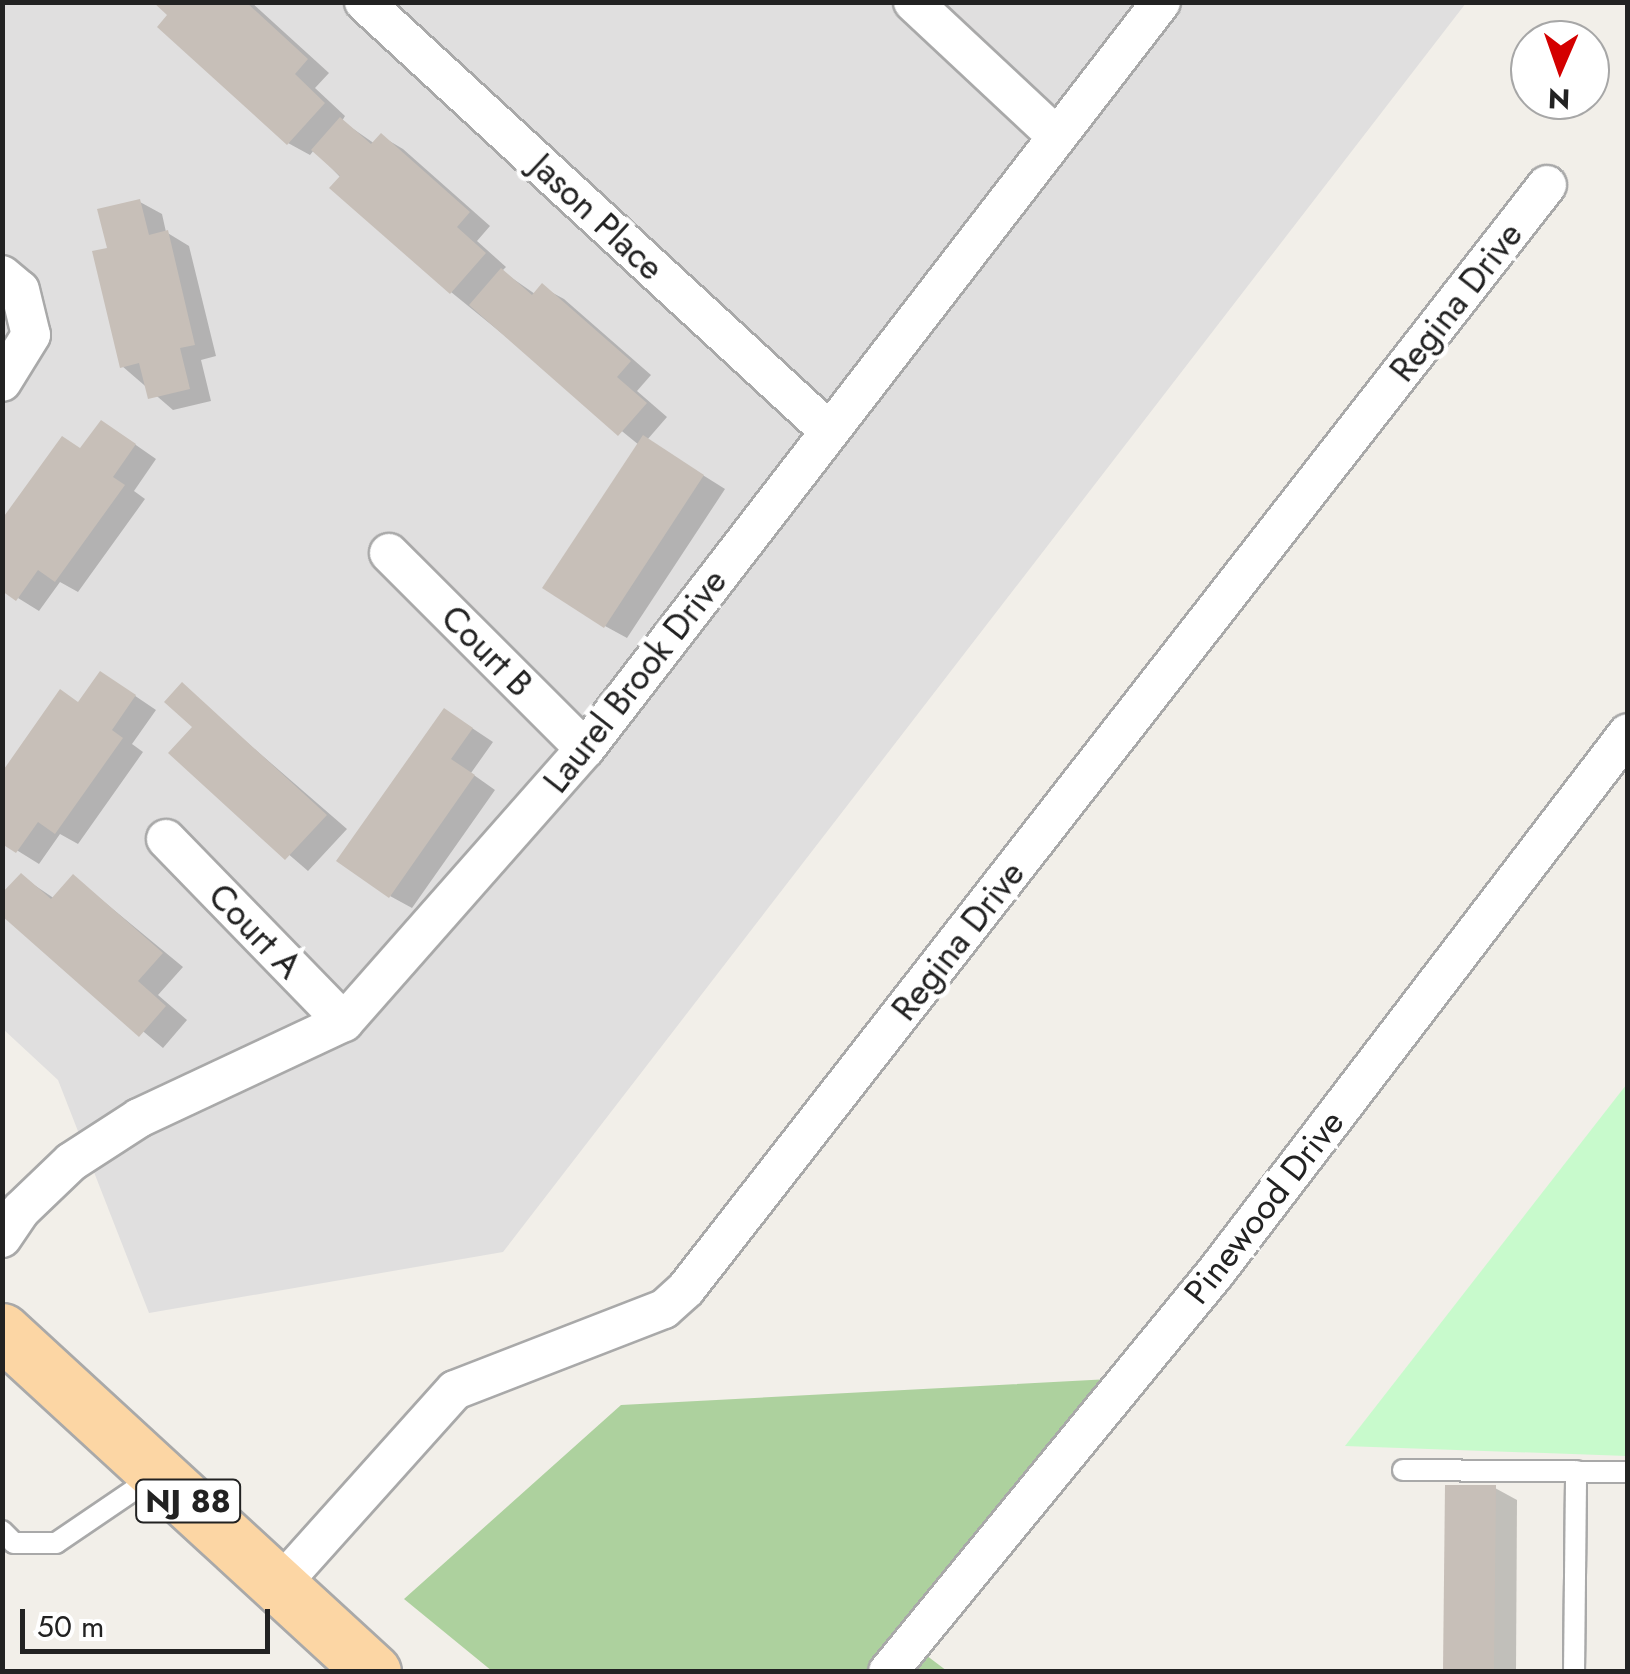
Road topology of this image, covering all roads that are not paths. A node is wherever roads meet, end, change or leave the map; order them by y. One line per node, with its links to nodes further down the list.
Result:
1 (364, 2): 8 (street, Jason Place)
2 (913, 2): 4 (street)
3 (1161, 2): 4 (street, Laurel Brook Drive)
4 (1055, 135): 8 (street, Laurel Brook Drive)
5 (1547, 185): 21 (street, Regina Drive)
6 (2, 274): 7 (street)
7 (2, 382)
8 (829, 431): 11 (street, Laurel Brook Drive)
9 (389, 552): 11 (street, Court B)
10 (1628, 733): 23 (street, Pinewood Drive)
11 (586, 749): 13 (street, Laurel Brook Drive)
12 (166, 839): 13 (street, Court A)
13 (344, 1022): 14 (street, Laurel Brook Drive)
14 (2, 1238)
15 (2, 1331): 19 (main road, NJ 88)
16 (1403, 1470): 17 (lane)
17 (1576, 1472): 18 (lane); 24 (lane)
18 (1628, 1472)
19 (158, 1474): 20 (lane); 21 (main road, NJ 88)
20 (2, 1532)
21 (279, 1586): 22 (main road, NJ 88)
22 (374, 1672)
23 (888, 1672)
24 (1574, 1672)

